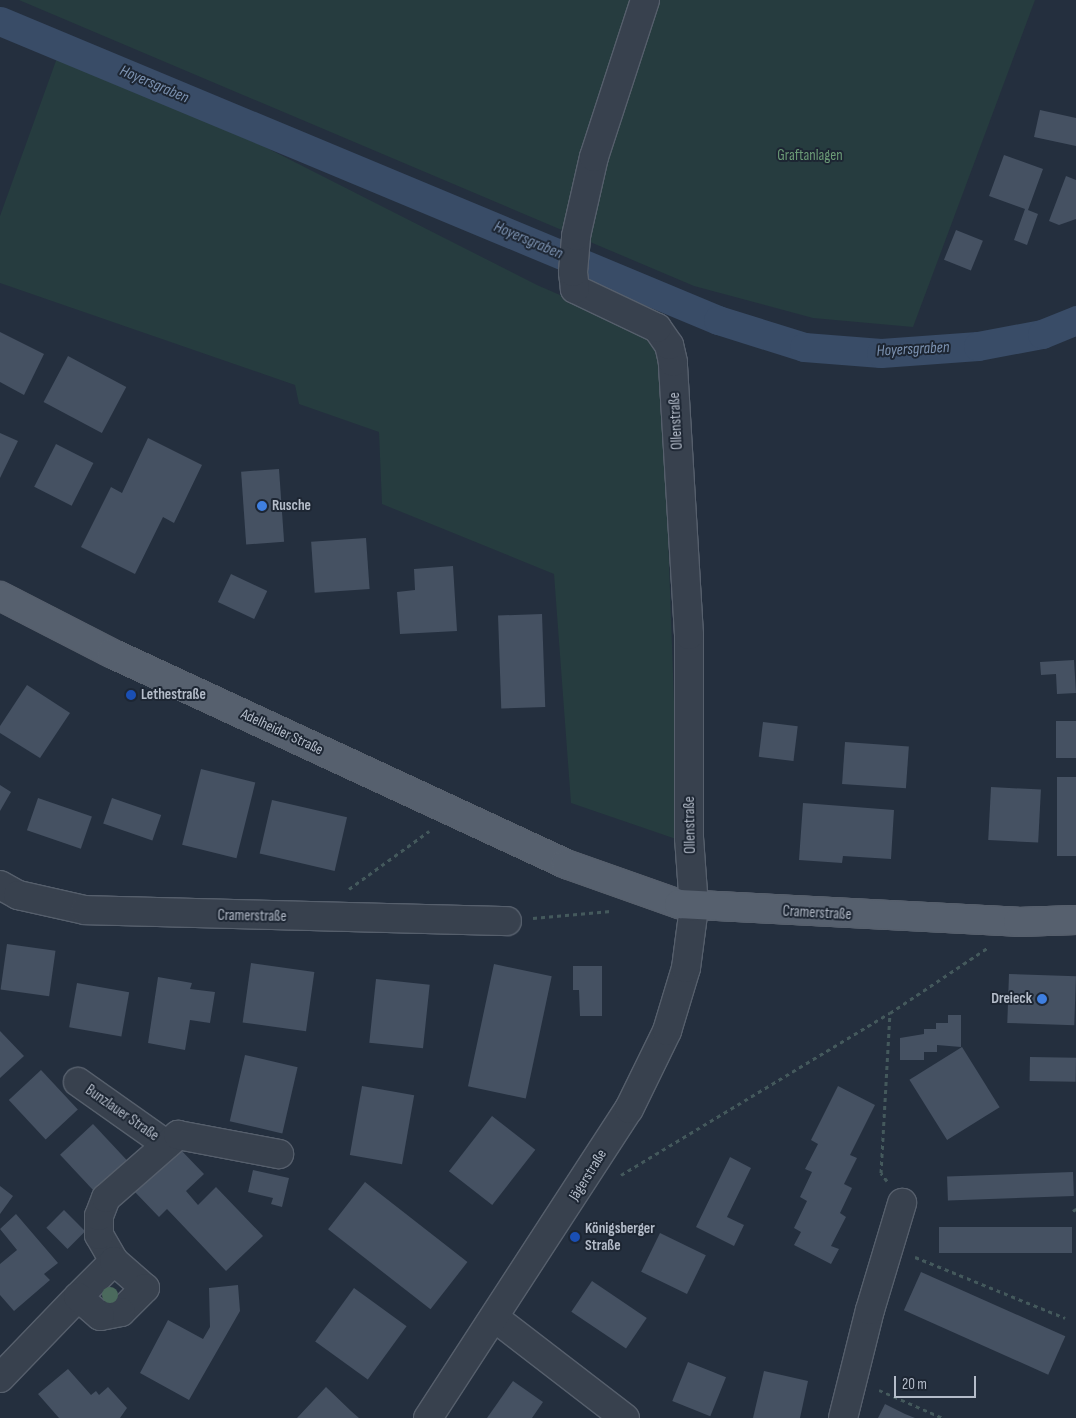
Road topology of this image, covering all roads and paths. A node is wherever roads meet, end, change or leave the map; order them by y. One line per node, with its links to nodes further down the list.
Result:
1 (645, 0): 6 (street, Ollenstraße)
2 (0, 596): 3 (main road, Adelheider Straße)
3 (456, 812): 4 (main road, Adelheider Straße); 8 (path)
4 (566, 864): 6 (main road, Cramerstraße)
5 (0, 885): 8 (street, Cramerstraße)
6 (694, 907): 11 (main road, Cramerstraße); 21 (street, Jägerstraße)
7 (620, 910): 10 (path)
8 (313, 917): 10 (street, Cramerstraße)
9 (1076, 920): 11 (main road, Cramerstraße)
10 (507, 921)
11 (1018, 922): 12 (path)
12 (890, 1013): 16 (path); 17 (path)
13 (78, 1082): 14 (street, Bunzlauer Straße)
14 (166, 1144): 15 (street, Bunzlauer Straße); 19 (street, Bunzlauer Straße)
15 (279, 1154)
16 (613, 1179)
17 (902, 1203): 18 (street)
18 (889, 1246): 22 (path); 24 (street)
19 (114, 1261): 20 (street); 20 (street, Bunzlauer Straße)
20 (78, 1297): 23 (street)
21 (495, 1318): 25 (street, Jägerstraße); 26 (street)
22 (1066, 1318)
23 (0, 1378)
24 (853, 1378): 27 (street); 28 (path)
25 (428, 1418)
26 (625, 1418)
27 (843, 1418)
28 (944, 1418)

